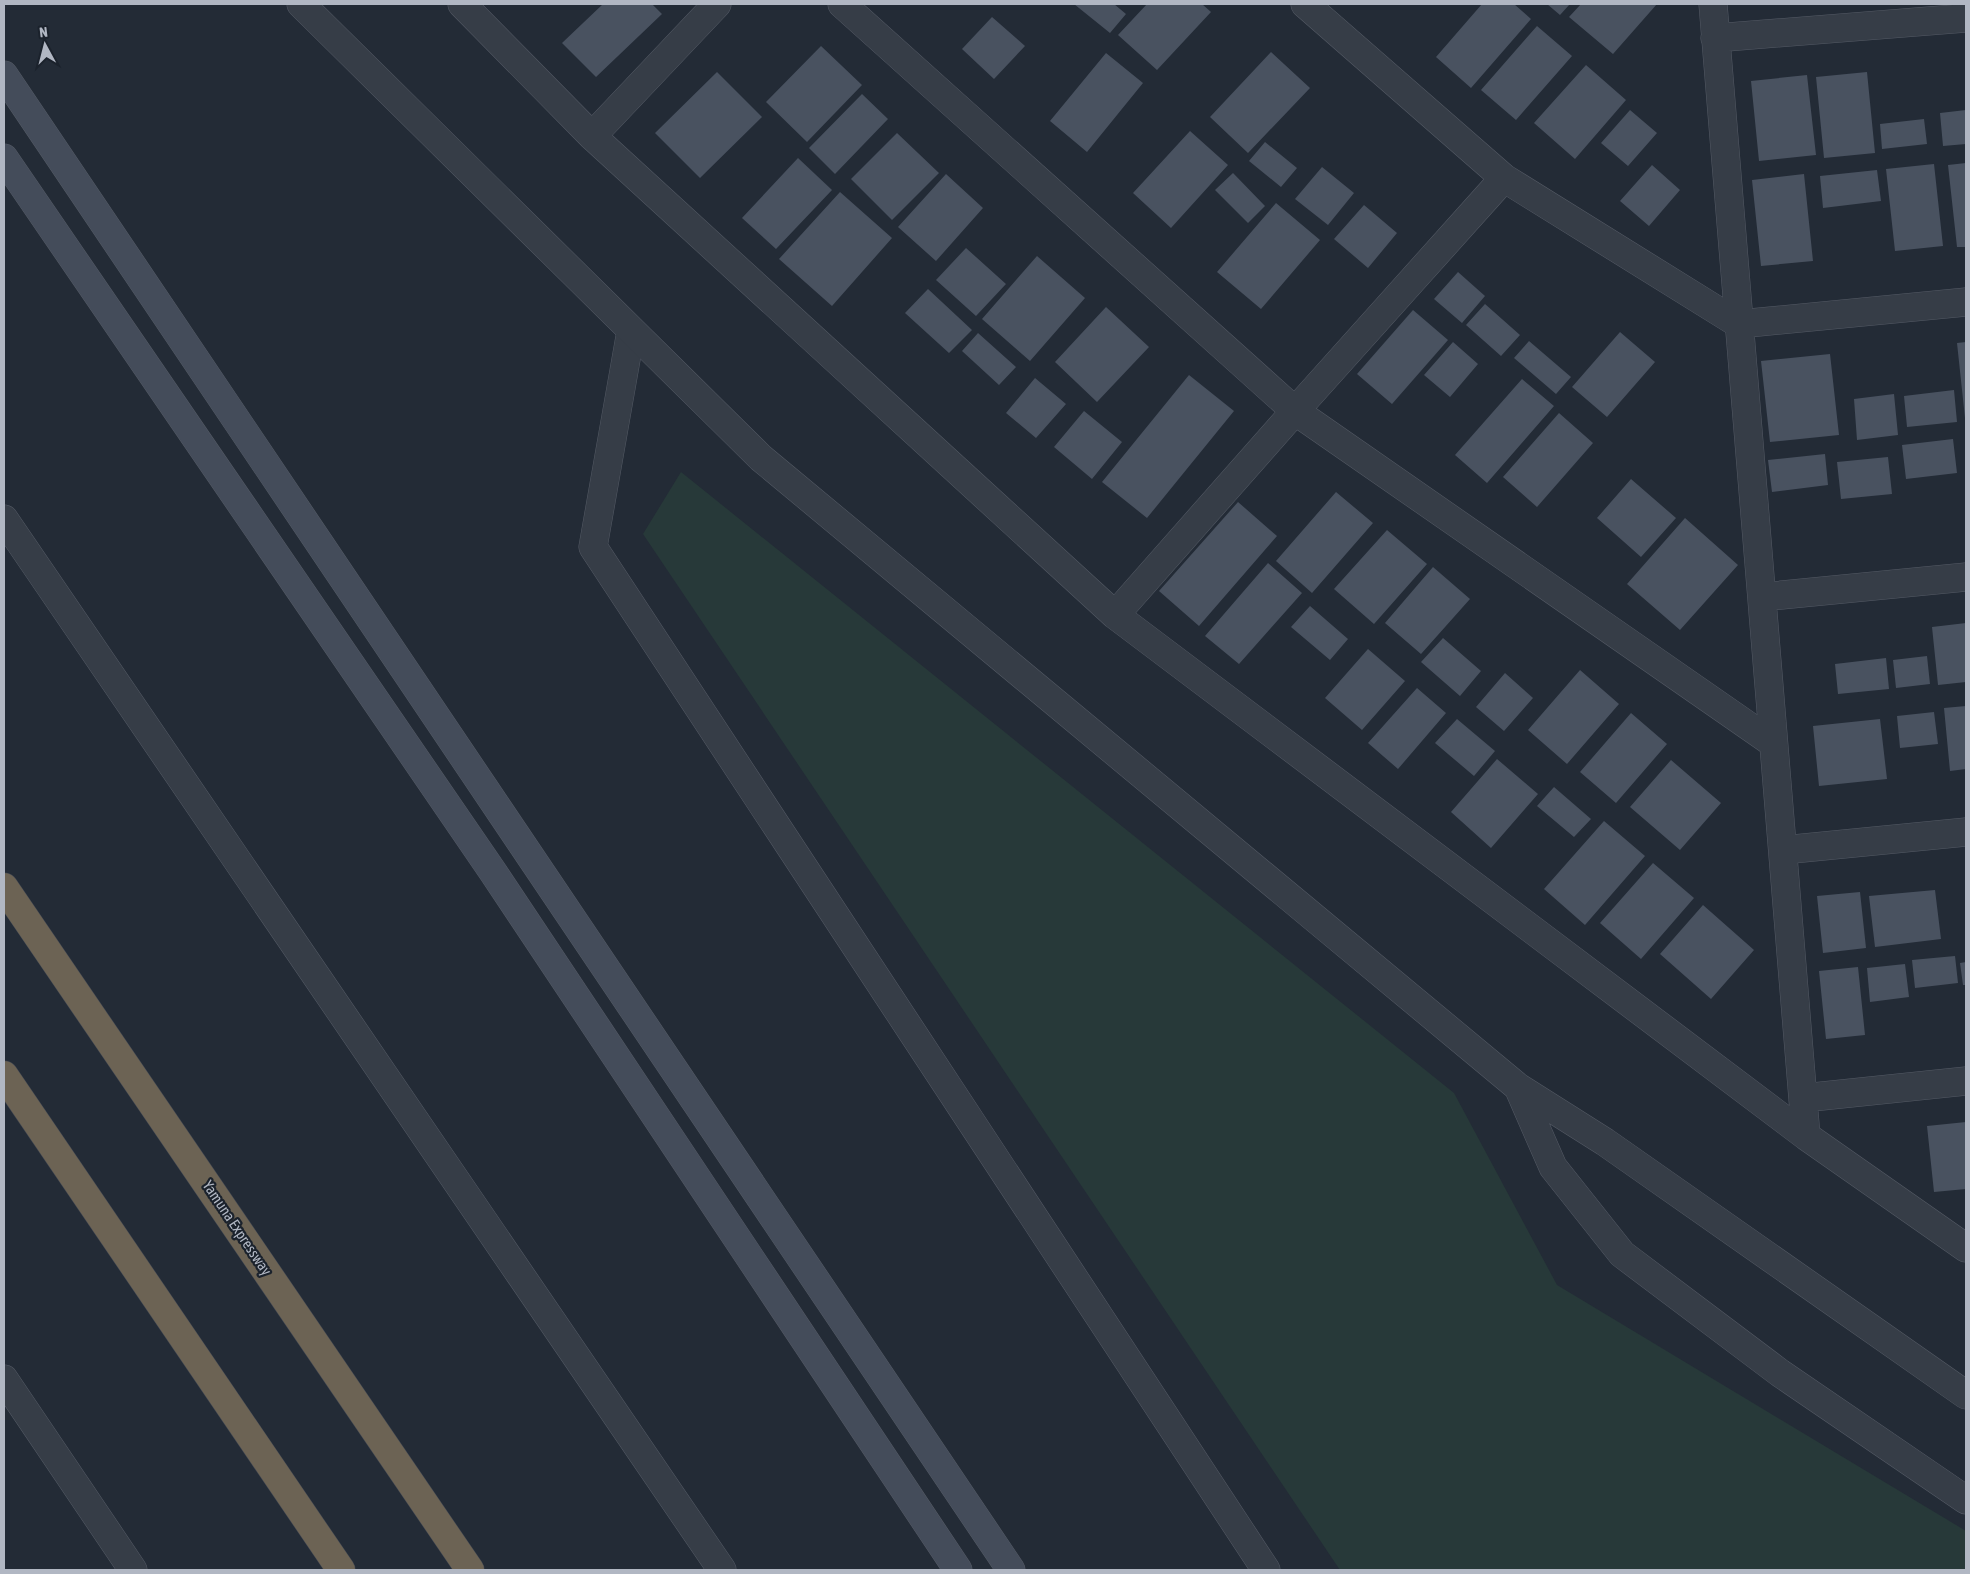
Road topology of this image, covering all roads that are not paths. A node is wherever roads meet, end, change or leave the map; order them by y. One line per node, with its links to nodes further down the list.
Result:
1 (301, 4): 15 (street)
2 (462, 4): 10 (street)
3 (717, 4): 10 (street)
4 (842, 4): 16 (street)
5 (1305, 4): 12 (street)
6 (1712, 4): 8 (street)
7 (1966, 18): 8 (street)
8 (1716, 38): 14 (street)
9 (4, 75): 39 (main road)
10 (592, 136): 20 (street)
11 (4, 158): 38 (main road)
12 (1504, 178): 14 (street); 16 (street)
13 (1966, 302): 14 (street)
14 (1739, 324): 19 (street)
15 (631, 331): 27 (street); 40 (street)
16 (1294, 411): 20 (street); 21 (street)
17 (4, 519): 37 (street)
18 (1966, 577): 19 (street)
19 (1762, 597): 21 (street)
20 (1115, 615): 29 (street)
21 (1773, 743): 23 (street)
22 (1966, 832): 23 (street)
23 (1782, 850): 28 (street)
24 (4, 887): 36 (highway, Yamuna Expressway)
25 (4, 1075): 35 (highway)
26 (1966, 1081): 28 (street)
27 (1518, 1087): 32 (street); 33 (street)
28 (1803, 1098): 29 (street)
29 (1806, 1136): 30 (street)
30 (1966, 1248)
31 (4, 1379): 34 (street)
32 (1966, 1395)
33 (1966, 1500)
34 (133, 1570)
35 (341, 1570)
36 (470, 1570)
37 (722, 1570)
38 (958, 1570)
39 (1011, 1570)
40 (1266, 1570)

